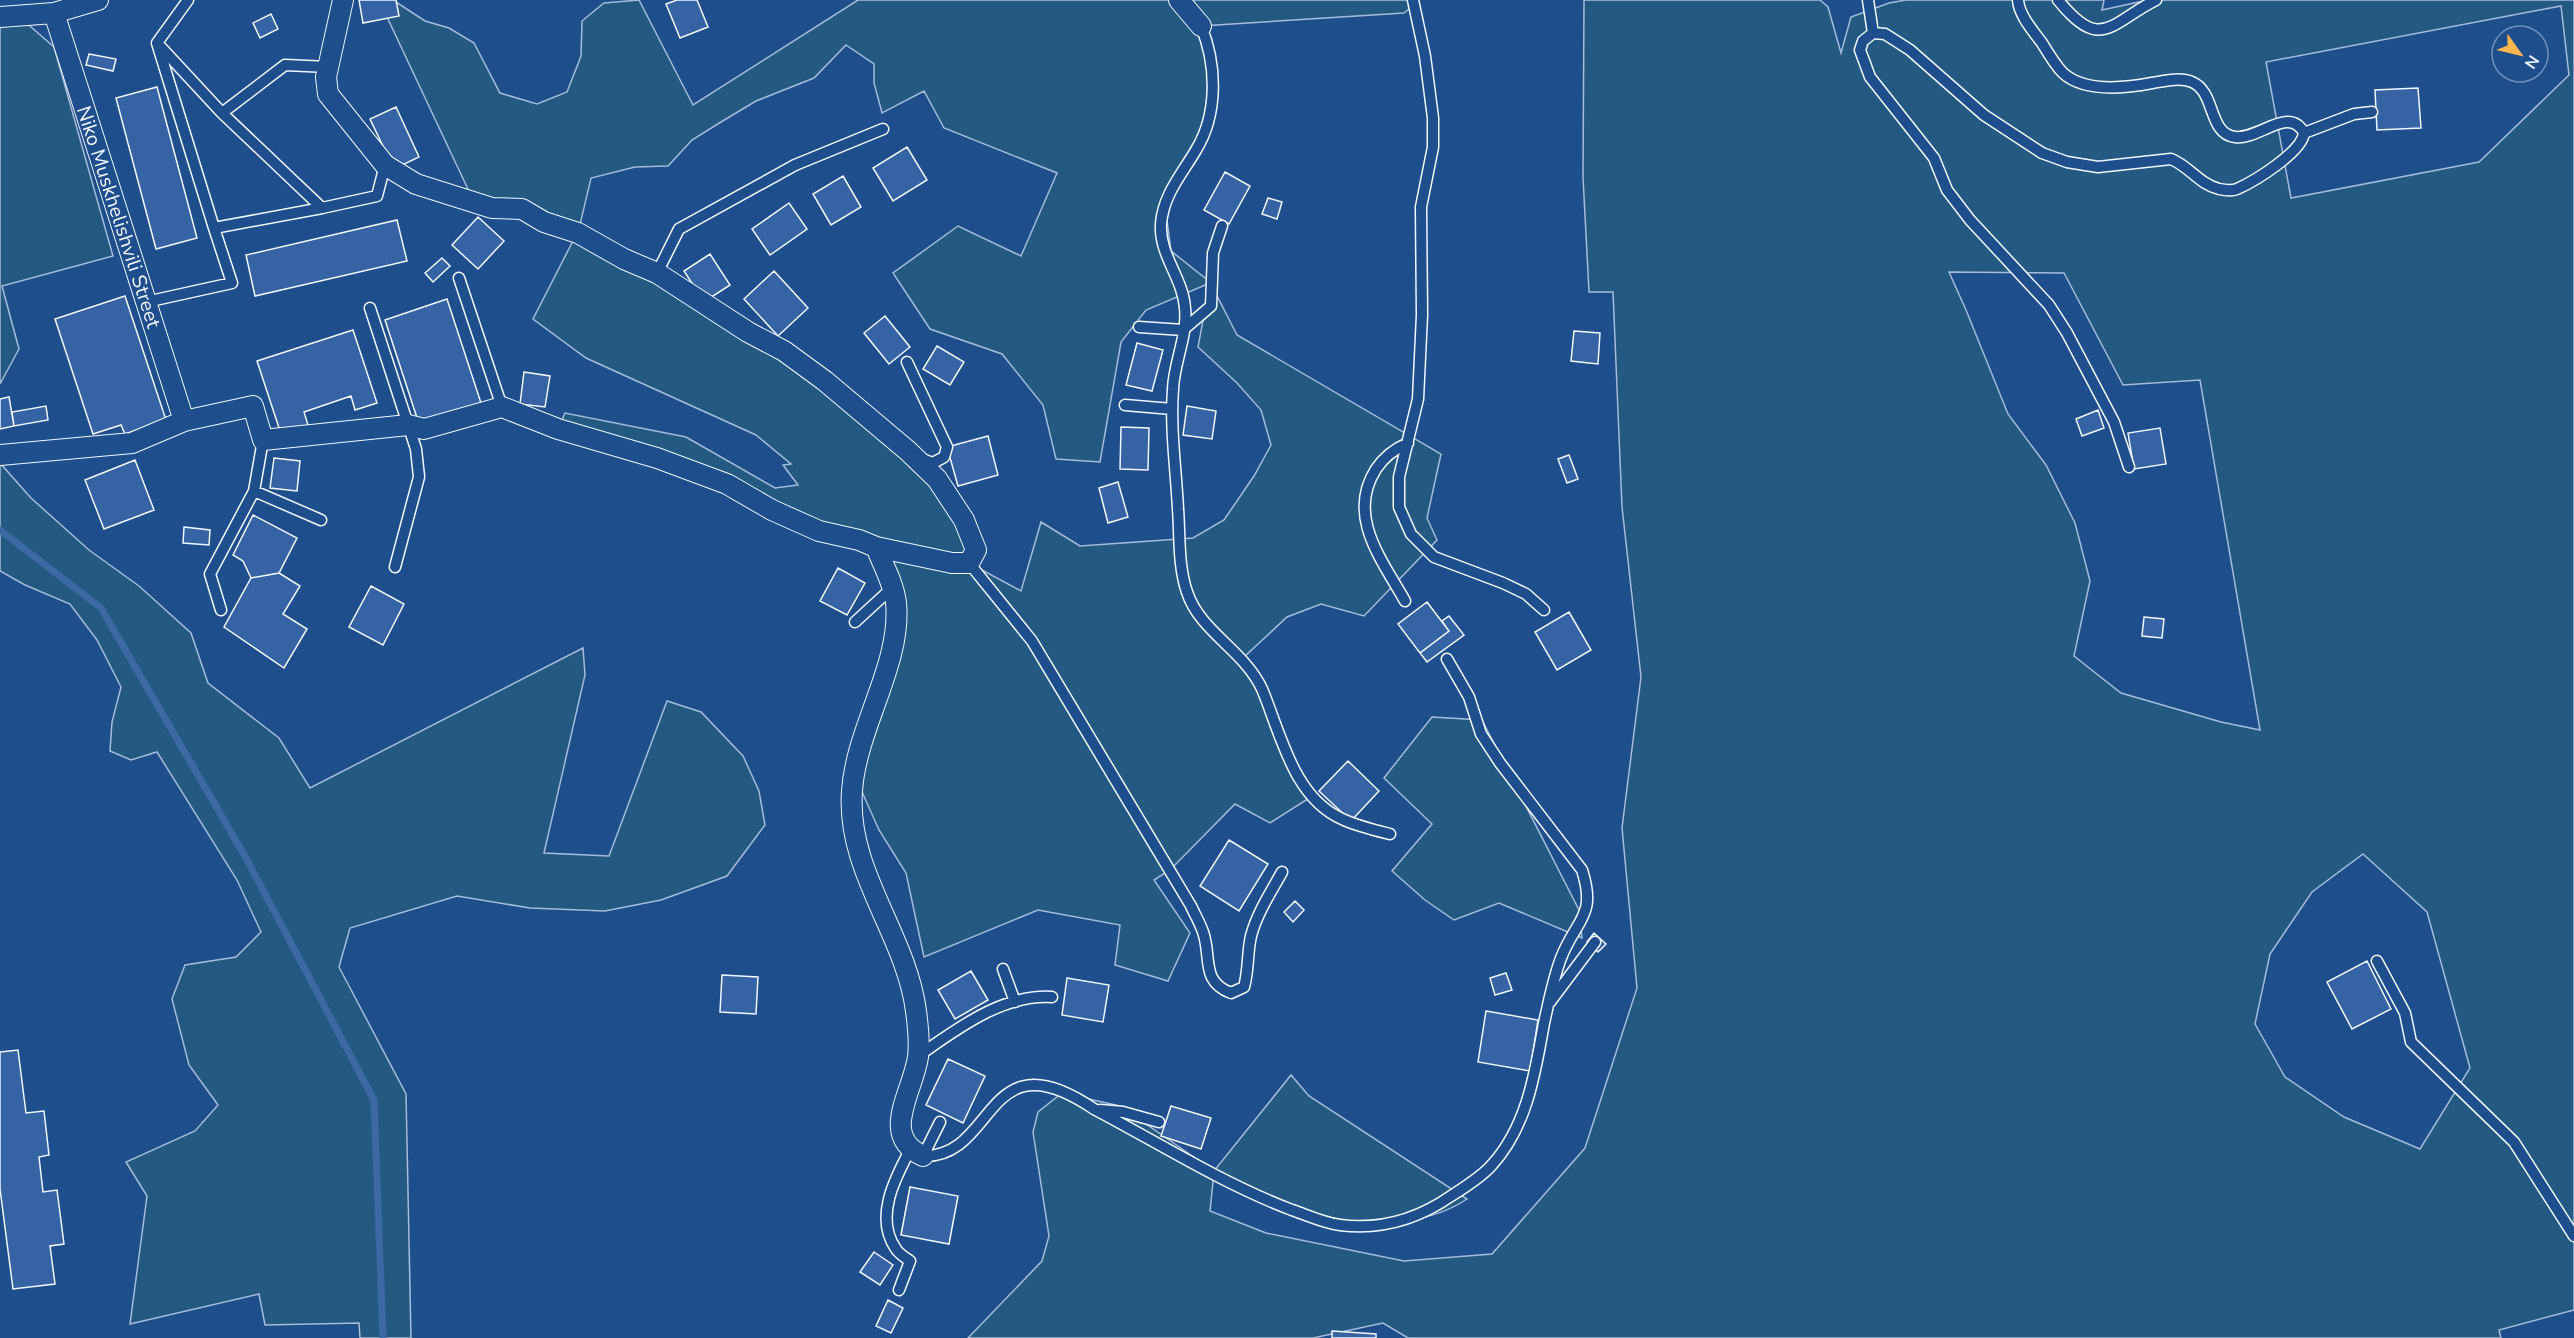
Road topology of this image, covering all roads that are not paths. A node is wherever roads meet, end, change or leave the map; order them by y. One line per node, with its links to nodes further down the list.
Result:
1 (98, 0): 10 (street)
2 (188, 0): 14 (lane)
3 (344, 0): 15 (street)
4 (1179, 0): 12 (street)
5 (1413, 0): 37 (lane)
6 (1868, 0): 13 (lane)
7 (2018, 0): 19 (lane)
8 (2058, 0): 9 (lane)
9 (2156, 0)
10 (54, 13): 11 (street); 26 (street, Niko Muskhelishvili Street)
11 (0, 17)
12 (1201, 26): 29 (lane)
13 (1873, 33): 19 (lane); 40 (lane)
14 (157, 43): 17 (lane); 23 (lane)
15 (328, 67): 17 (lane); 20 (street)
16 (2372, 112): 19 (lane)
17 (222, 113): 21 (lane)
18 (883, 129): 24 (lane)
19 (2304, 133)
20 (385, 165): 21 (lane); 24 (street)
21 (322, 208): 23 (lane)
22 (1222, 226): 29 (lane)
23 (214, 228): 26 (lane)
24 (657, 273): 38 (street)
25 (459, 278): 32 (lane)
26 (146, 302): 34 (street, Niko Muskhelishvili Street)
27 (370, 308): 35 (lane)
28 (1139, 327): 29 (lane)
29 (1183, 330): 33 (lane)
30 (907, 362): 38 (lane)
31 (1125, 405): 33 (lane)
32 (502, 407): 35 (street); 43 (street)
33 (1172, 409): 52 (lane)
34 (184, 421): 36 (street); 39 (street)
35 (408, 425): 36 (street); 45 (lane)
36 (263, 440): 41 (lane)
37 (1408, 443): 47 (lane); 49 (lane)
38 (908, 451): 44 (street)
39 (0, 455)
40 (2129, 467)
41 (255, 491): 42 (lane); 48 (lane)
42 (321, 520)
43 (876, 547): 44 (street); 46 (street)
44 (969, 563): 53 (lane)
45 (395, 567)
46 (892, 588): 50 (lane); 60 (street)
47 (1405, 601)
48 (221, 610)
49 (1544, 610)
50 (855, 622)
51 (1447, 659): 59 (lane)
52 (1390, 834)
53 (1282, 872)
54 (1596, 942): 59 (lane)
55 (2377, 961): 65 (lane)
56 (1003, 969): 58 (lane)
57 (1052, 997): 58 (lane)
58 (1015, 1002): 60 (lane)
59 (1548, 1005): 61 (lane)
60 (918, 1057): 64 (street)
61 (1094, 1109): 63 (lane); 64 (lane)
62 (940, 1122): 64 (lane)
63 (1159, 1122)
64 (917, 1153): 66 (lane)
65 (2574, 1236)
66 (899, 1290)

